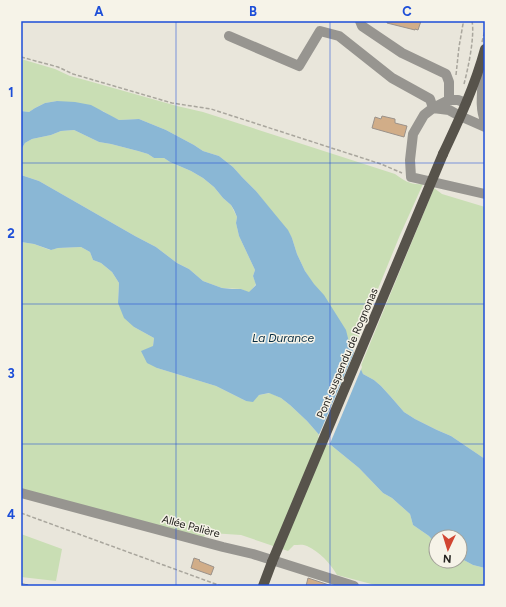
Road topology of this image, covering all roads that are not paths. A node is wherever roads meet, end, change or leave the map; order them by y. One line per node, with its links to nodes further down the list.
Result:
1 (360, 21): 5 (street)
2 (229, 36): 7 (street)
3 (485, 49): 6 (main road)
4 (484, 72): 6 (main road); 9 (street)
5 (449, 100): 6 (street); 7 (street)
6 (466, 103): 8 (main road, Pont suspendu de Rognonas)
7 (433, 108): 8 (street); 11 (street)
8 (460, 116): 10 (street); 13 (main road, Pont suspendu de Rognonas, bridge)
9 (485, 120)
10 (485, 127)
11 (485, 194)
12 (21, 493): 14 (street, Allée Palière)
13 (263, 586)
14 (351, 586)

